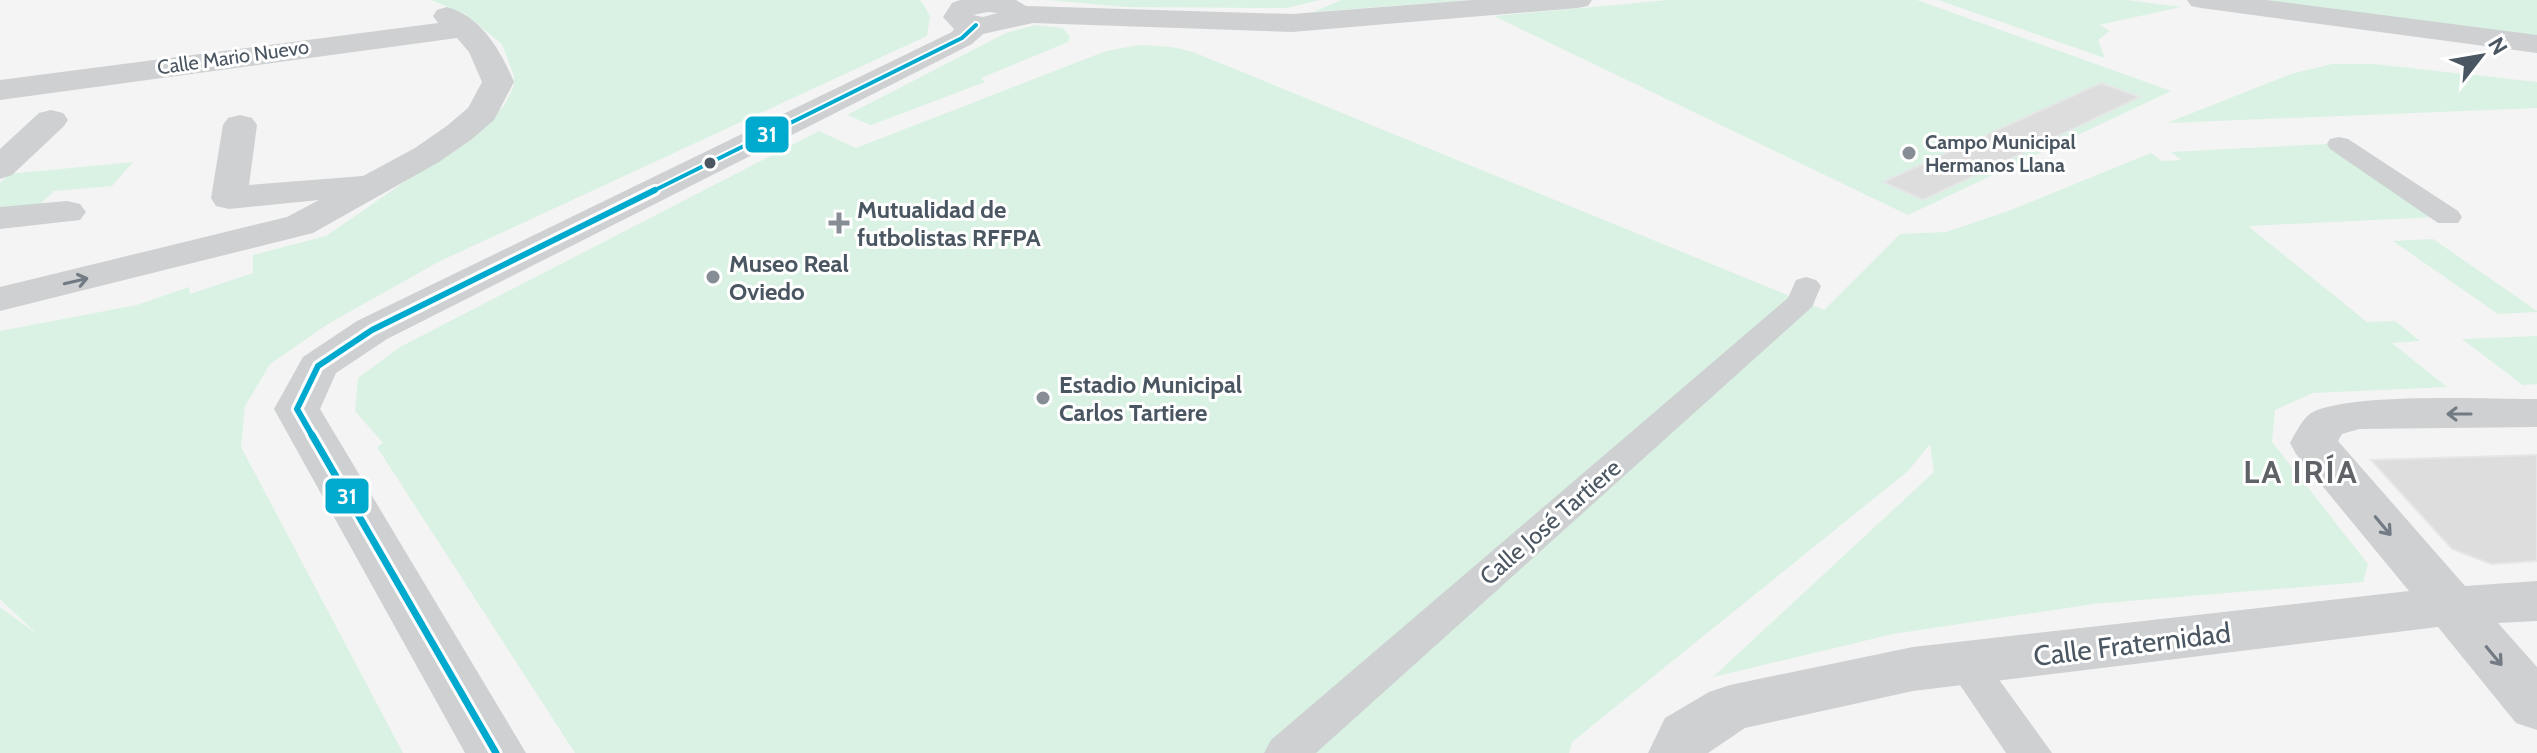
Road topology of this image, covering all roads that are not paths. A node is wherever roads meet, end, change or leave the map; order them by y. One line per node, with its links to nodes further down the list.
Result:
1 (1578, 0): 3 (street)
2 (2201, 0): 4 (street)
3 (978, 11): 21 (street)
4 (2537, 44)
5 (96, 76): 6 (street, Calle Mario Nuevo); 9 (street); 10 (street, Calle Mario Nuevo)
6 (0, 90)
7 (240, 125): 10 (street)
8 (2339, 144): 12 (street)
9 (0, 168)
10 (375, 183): 15 (street, one-way to 10)
11 (67, 212): 13 (street)
12 (2448, 217)
13 (0, 218)
14 (1806, 286): 22 (street, Calle José Tartiere)
15 (0, 299)
16 (2537, 413): 18 (street, one-way to 18)
17 (2537, 601): 18 (street, Calle Fraternidad)
18 (2452, 606): 19 (street, Calle Fraternidad); 20 (street, one-way to 20)
19 (1965, 663): 23 (street, Calle Fraternidad); 24 (street)
20 (2537, 707)
21 (496, 753)
22 (1286, 753)
23 (1678, 753)
24 (2030, 753)

